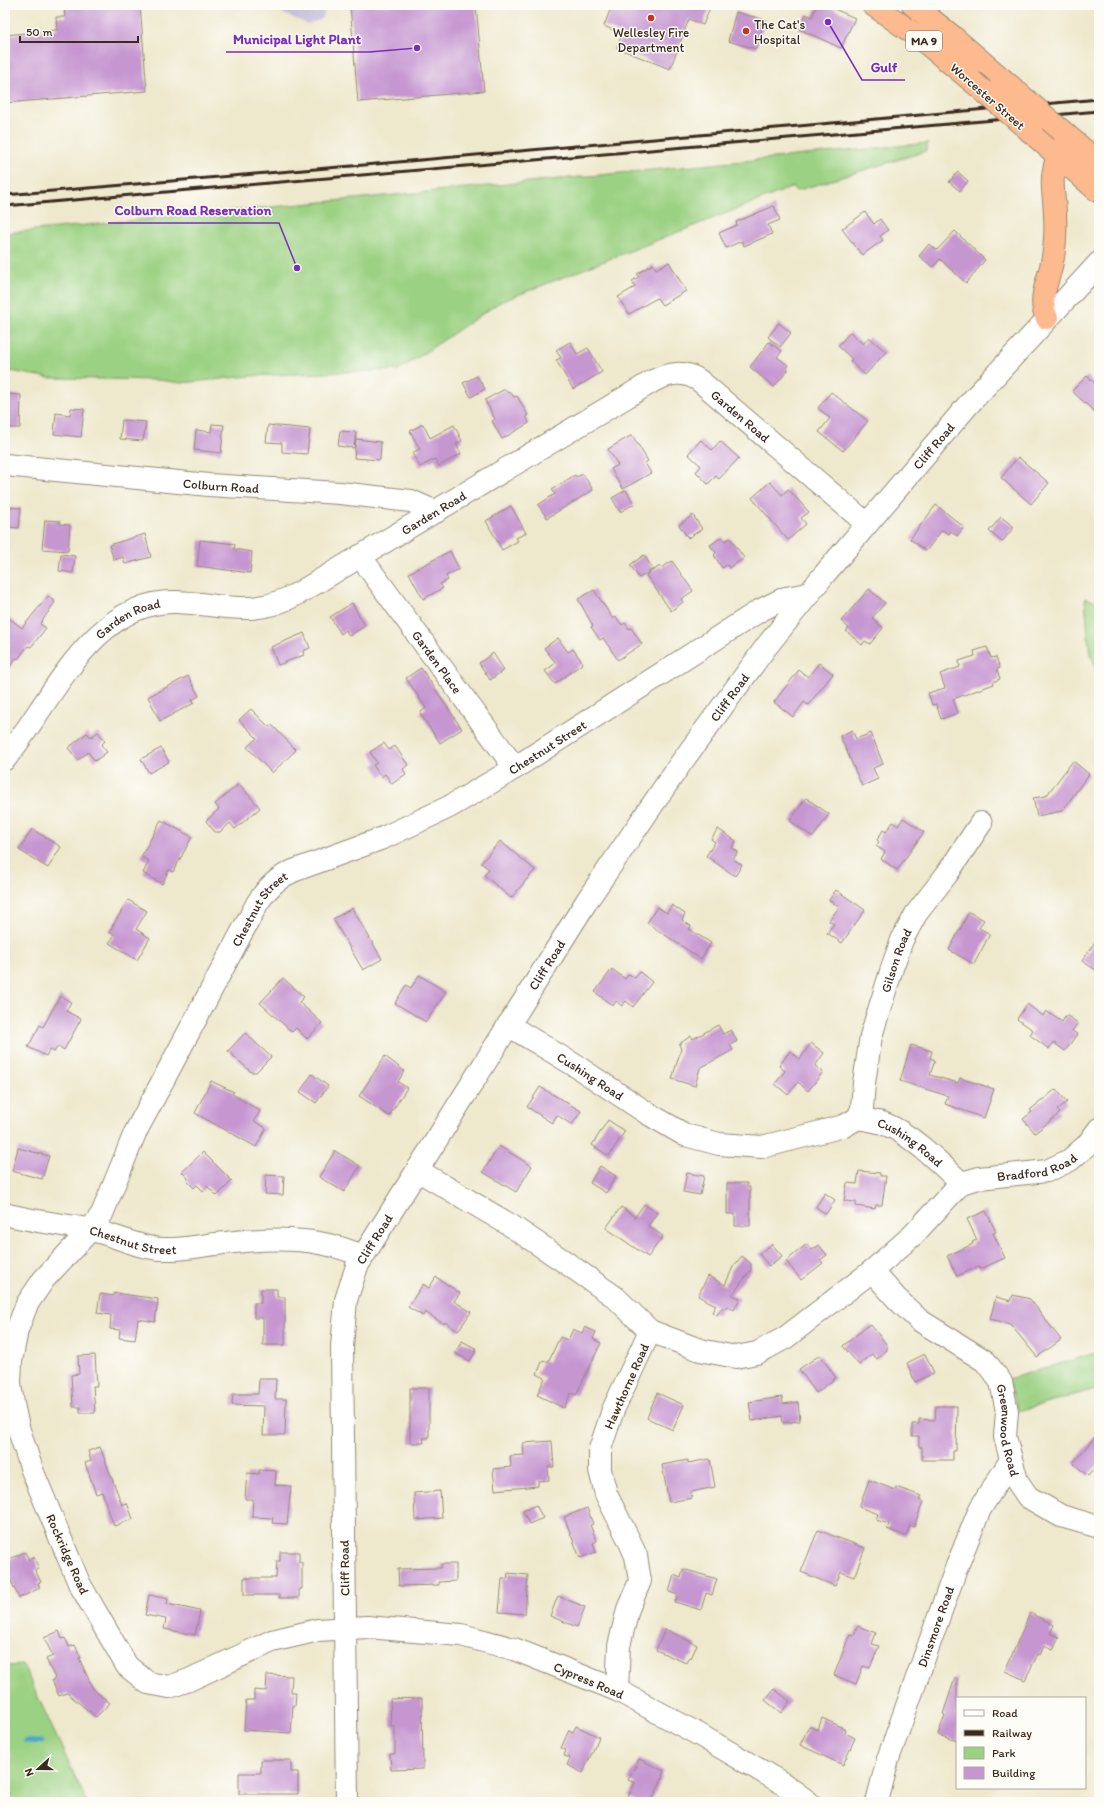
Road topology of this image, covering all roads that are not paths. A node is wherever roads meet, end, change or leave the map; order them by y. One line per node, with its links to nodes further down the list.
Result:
1 (873, 5): 3 (highway, Worcester Street / MA 9, bridge)
2 (913, 5): 4 (highway, Worcester Street / MA 9, bridge)
3 (1058, 156): 5 (highway, Worcester Street / MA 9); 7 (highway)
4 (1099, 163)
5 (1099, 192)
6 (1099, 263): 7 (street, Cliff Road)
7 (1047, 318): 10 (street, Cliff Road)
8 (5, 465): 9 (street, Colburn Road)
9 (436, 512): 10 (street, Garden Road); 11 (street, Garden Road)
10 (867, 524): 12 (street, Cliff Road)
11 (360, 556): 13 (street, Garden Road); 14 (street, Garden Place)
12 (809, 594): 14 (street, Chestnut Street); 16 (street, Cliff Road)
13 (5, 759)
14 (515, 768): 22 (street, Chestnut Street)
15 (981, 822): 17 (street, Gilson Road)
16 (508, 1025): 17 (street, Cushing Road); 19 (street, Cliff Road)
17 (858, 1118): 20 (street, Cushing Road)
18 (1099, 1129): 20 (street, Bradford Road)
19 (417, 1170): 23 (street, Cliff Road); 25 (street, Hawthorne Road)
20 (961, 1183): 24 (street)
21 (5, 1214): 22 (street)
22 (91, 1230): 23 (street, Chestnut Street); 28 (street, Rockridge Road)
23 (362, 1256): 28 (street, Cliff Road)
24 (872, 1271): 25 (street); 26 (street, Greenwood Road)
25 (650, 1331): 29 (street, Hawthorne Road)
26 (1011, 1460): 27 (street, Greenwood Road); 32 (street, Dinsmore Road)
27 (1099, 1527)
28 (345, 1628): 29 (street, Cypress Road); 30 (street, Cliff Road)
29 (617, 1690): 31 (street, Cypress Road)
30 (347, 1802)
31 (808, 1802)
32 (877, 1802)

